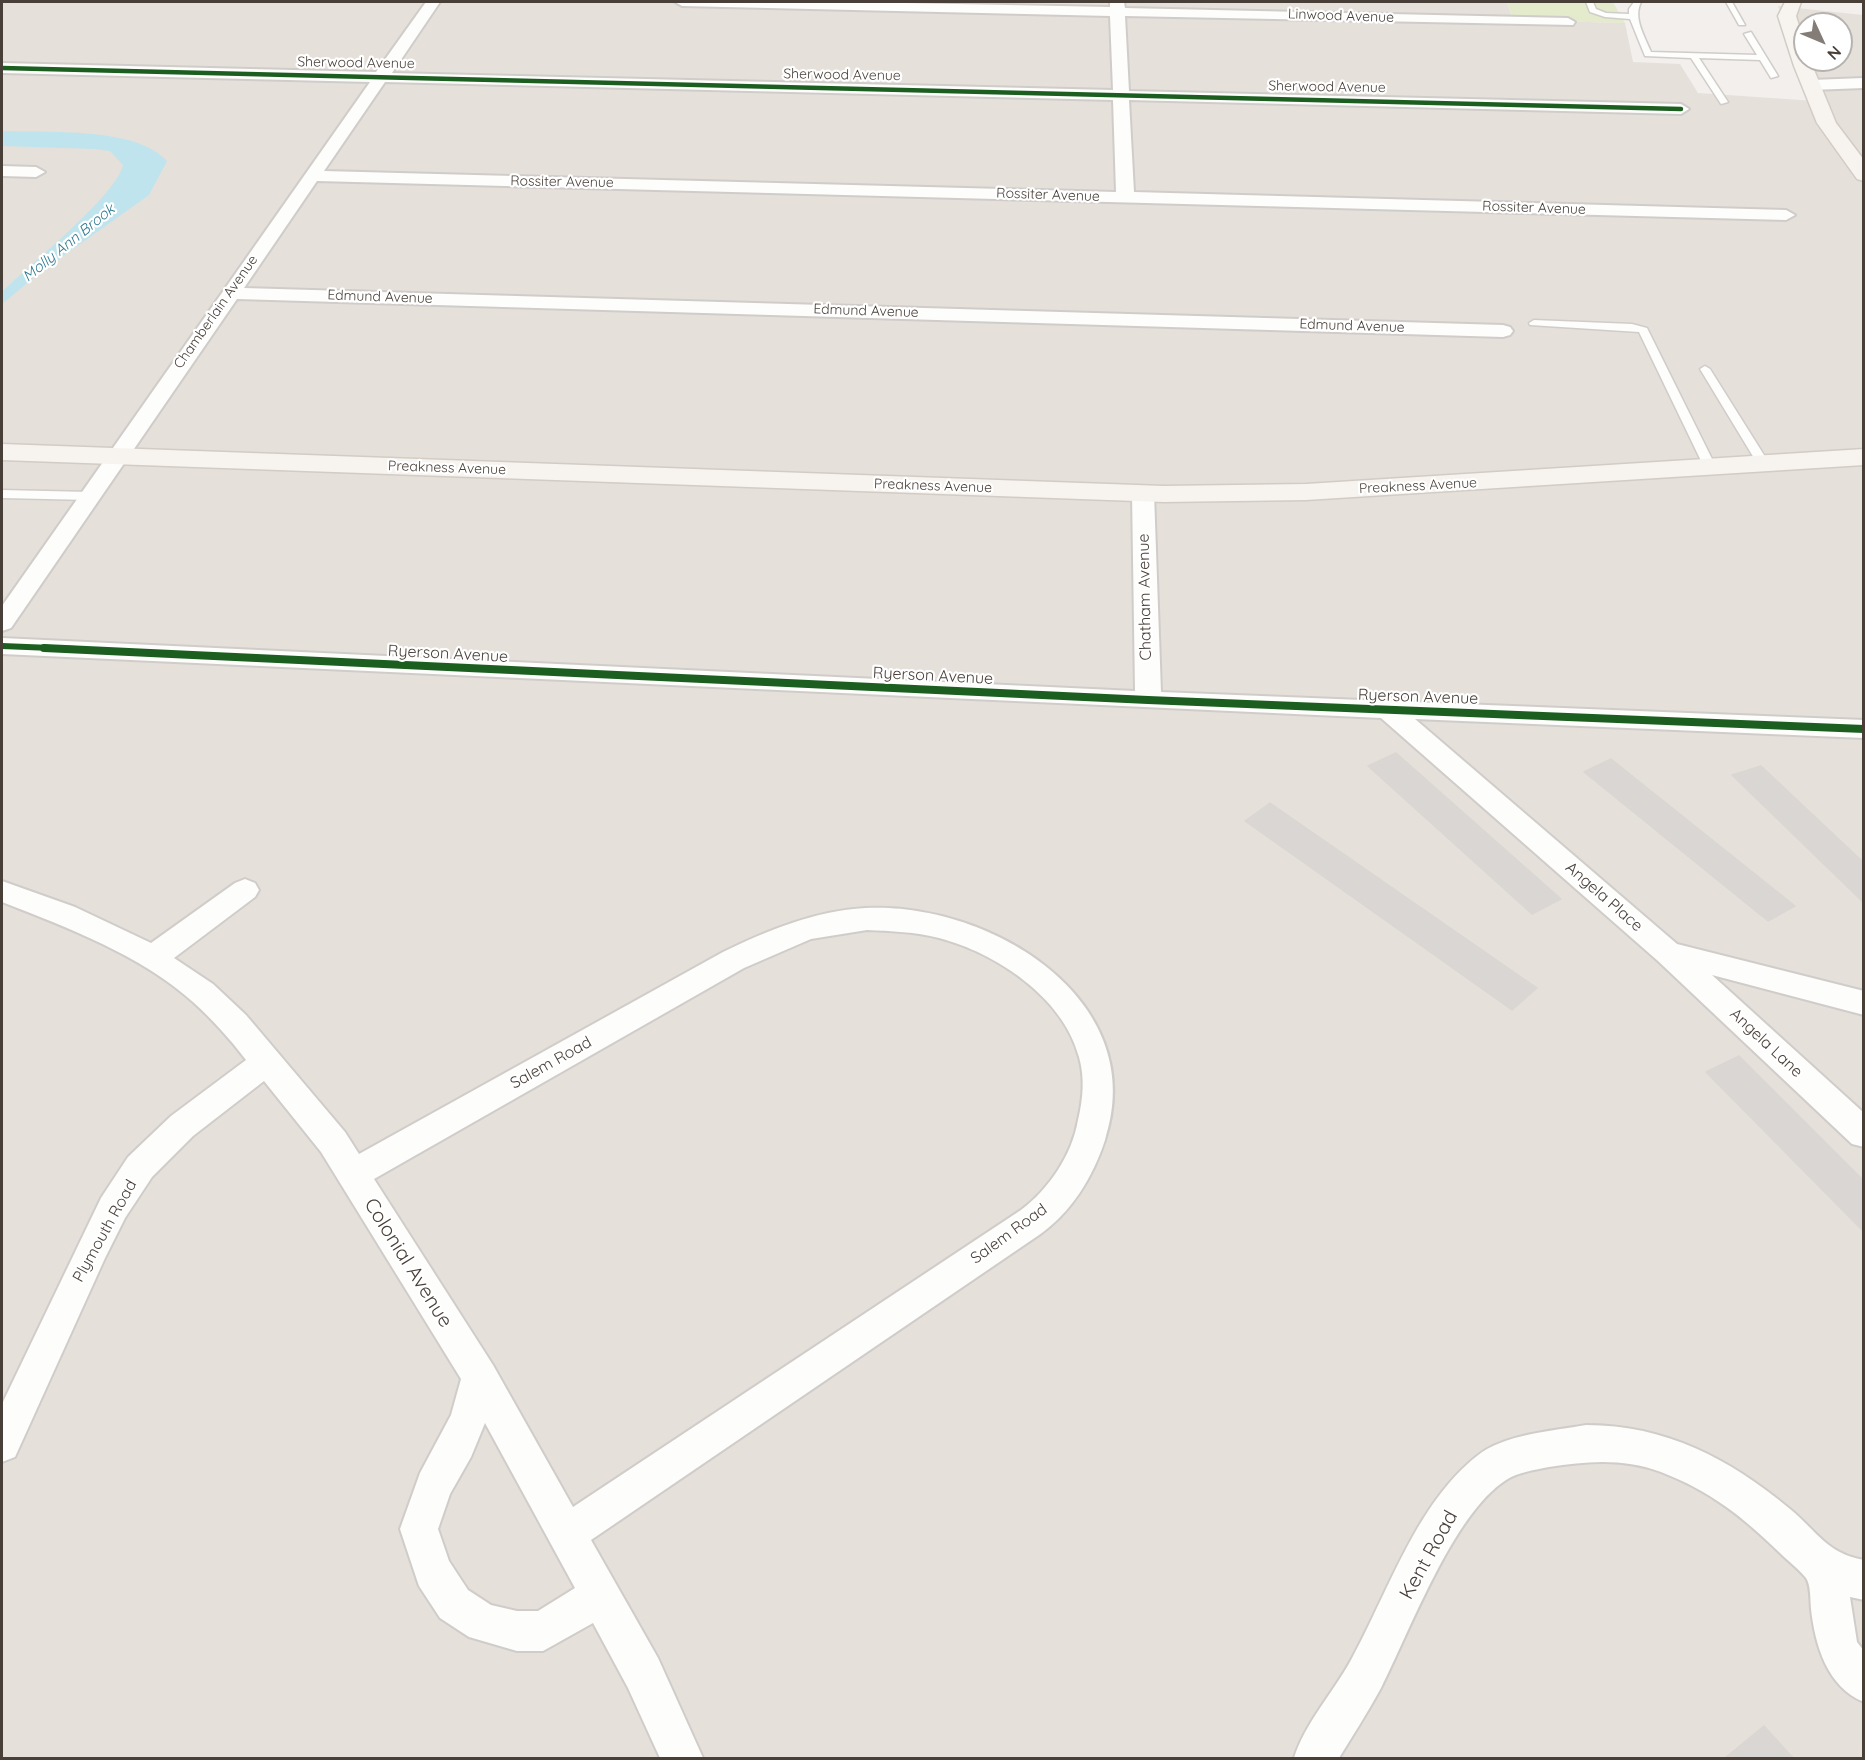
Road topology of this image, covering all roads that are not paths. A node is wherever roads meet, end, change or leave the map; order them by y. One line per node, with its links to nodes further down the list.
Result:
1 (433, 2): 16 (street, Chamberlain Avenue)
2 (682, 2): 7 (street, Linwood Avenue)
3 (1590, 2): 8 (lane)
4 (1638, 2): 8 (lane)
5 (1729, 2): 10 (lane)
6 (1790, 3): 18 (main road)
7 (1118, 6): 9 (street, Linwood Avenue); 19 (street)
8 (1633, 17): 12 (lane)
9 (1568, 22)
10 (1742, 23)
11 (1748, 34): 13 (lane)
12 (1694, 55): 13 (lane); 20 (lane)
13 (1760, 58): 15 (lane)
14 (2, 68): 16 (street, Sherwood Avenue)
15 (1774, 76)
16 (380, 77): 19 (street, Sherwood Avenue); 25 (street, Chamberlain Avenue)
17 (1863, 83): 18 (street)
18 (1811, 86): 24 (main road)
19 (1122, 95): 21 (street, Sherwood Avenue); 26 (street)
20 (1724, 102)
21 (1681, 109)
22 (2, 171): 23 (street)
23 (36, 172)
24 (1863, 175)
25 (310, 176): 26 (street, Rossiter Avenue); 28 (street, Chamberlain Avenue)
26 (1125, 197): 27 (street, Rossiter Avenue)
27 (1786, 215)
28 (229, 293): 30 (street, Edmund Avenue); 33 (street, Chamberlain Avenue)
29 (1534, 324): 36 (lane)
30 (1503, 331)
31 (1705, 369): 35 (lane)
32 (2, 452): 33 (main road, Preakness Avenue)
33 (117, 456): 37 (main road, Preakness Avenue); 39 (street, Chamberlain Avenue)
34 (1863, 457): 35 (main road, Preakness Avenue)
35 (1763, 464): 36 (main road, Preakness Avenue)
36 (1710, 467): 37 (main road, Preakness Avenue)
37 (1143, 493): 42 (street, Chatham Avenue)
38 (2, 494): 39 (lane)
39 (90, 496): 40 (street, Chamberlain Avenue)
40 (2, 623)
41 (2, 646): 42 (street, Ryerson Avenue)
42 (1148, 700): 43 (street, Ryerson Avenue)
43 (1388, 710): 44 (street, Ryerson Avenue); 47 (street, Angela Place)
44 (1863, 729)
45 (245, 890): 48 (street)
46 (2, 891): 48 (street, Colonial Avenue)
47 (1668, 953): 49 (street, Angela Place); 51 (street, Angela Lane)
48 (152, 958): 50 (street, Colonial Avenue)
49 (1863, 1003)
50 (266, 1062): 52 (street, Colonial Avenue); 54 (street, Plymouth Road)
51 (1863, 1134)
52 (353, 1174): 53 (street, Colonial Avenue); 55 (street, Salem Road)
53 (480, 1377): 55 (street, Colonial Avenue); 58 (street)
54 (2, 1444)
55 (568, 1533): 58 (street, Colonial Avenue)
56 (1825, 1569): 57 (street, Kent Road); 59 (street); 61 (street, Kent Road)
57 (1863, 1580)
58 (600, 1596): 60 (street, Colonial Avenue)
59 (1863, 1682)
60 (682, 1758)
61 (1316, 1758)

